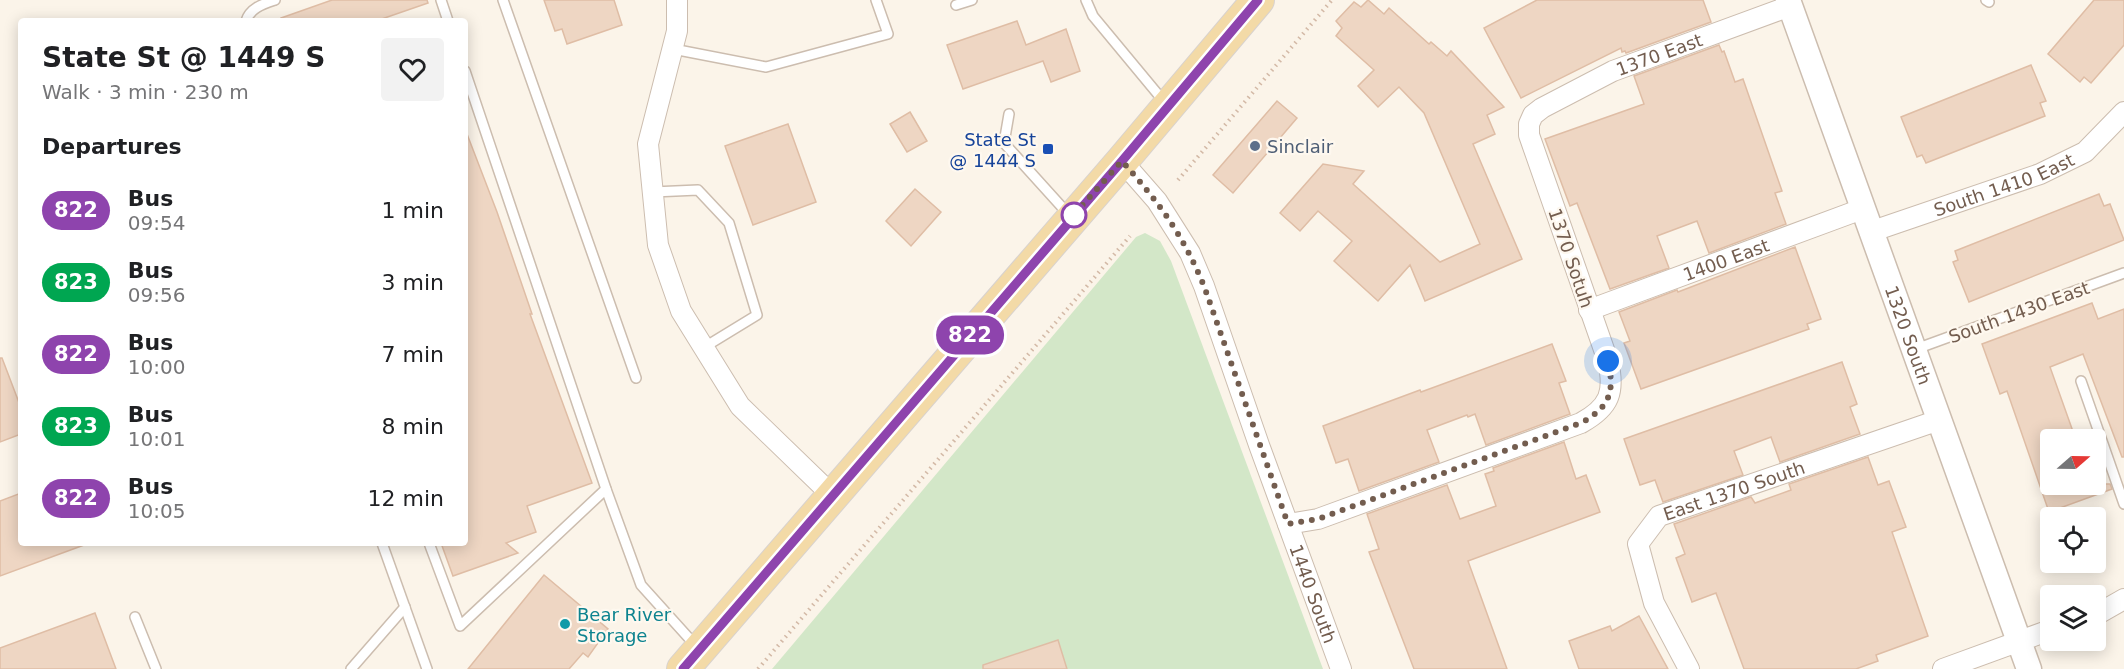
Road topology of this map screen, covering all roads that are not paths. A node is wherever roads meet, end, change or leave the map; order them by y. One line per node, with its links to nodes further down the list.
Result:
1 (275, 0): 11 (lane)
2 (441, 0): 12 (lane)
3 (503, 0): 28 (lane)
4 (677, 0): 13 (street)
5 (876, 0): 13 (lane)
6 (972, 0): 10 (lane)
7 (1086, 0): 15 (lane)
8 (1258, 0): 15 (main road)
9 (1789, 3): 18 (street, 1370 East); 21 (street, 1320 South)
10 (956, 5)
11 (247, 18)
12 (447, 18)
13 (673, 49): 20 (street)
14 (468, 80): 31 (lane)
15 (1168, 105): 19 (main road)
16 (2124, 112): 23 (street, South 1410 East)
17 (1009, 114): 22 (lane)
18 (1533, 115): 25 (street, 1370 Sotuh)
19 (1122, 161): 22 (main road); 34 (street, 1440 South)
20 (653, 192): 26 (street); 26 (lane)
21 (1862, 209): 23 (street, 1320 South); 25 (street, 1400 East)
22 (1071, 218): 32 (main road)
23 (1870, 232): 27 (street, 1320 South)
24 (2124, 273): 27 (lane, South 1430 East)
25 (1589, 310): 34 (street, 1370 Sotuh)
26 (704, 348): 32 (street)
27 (1913, 350): 30 (street, 1320 South)
28 (636, 378)
29 (2081, 381): 33 (lane)
30 (1939, 420): 42 (street, 1320 South); 48 (street, East 1370 South)
31 (606, 489): 36 (lane); 43 (lane)
32 (832, 495): 43 (main road)
33 (2124, 504)
34 (1288, 524): 47 (street, 1440 South)
35 (383, 546): 38 (lane)
36 (430, 546)
37 (2124, 599): 39 (street)
38 (405, 607): 45 (lane); 46 (lane)
39 (2106, 609)
40 (135, 617): 44 (lane)
41 (2040, 634): 42 (street)
42 (2019, 641): 49 (street); 50 (street, 1320 South)
43 (691, 659)
44 (156, 669)
45 (351, 669)
46 (427, 669)
47 (1341, 669)
48 (1689, 669)
49 (1943, 669)
50 (2029, 669)

